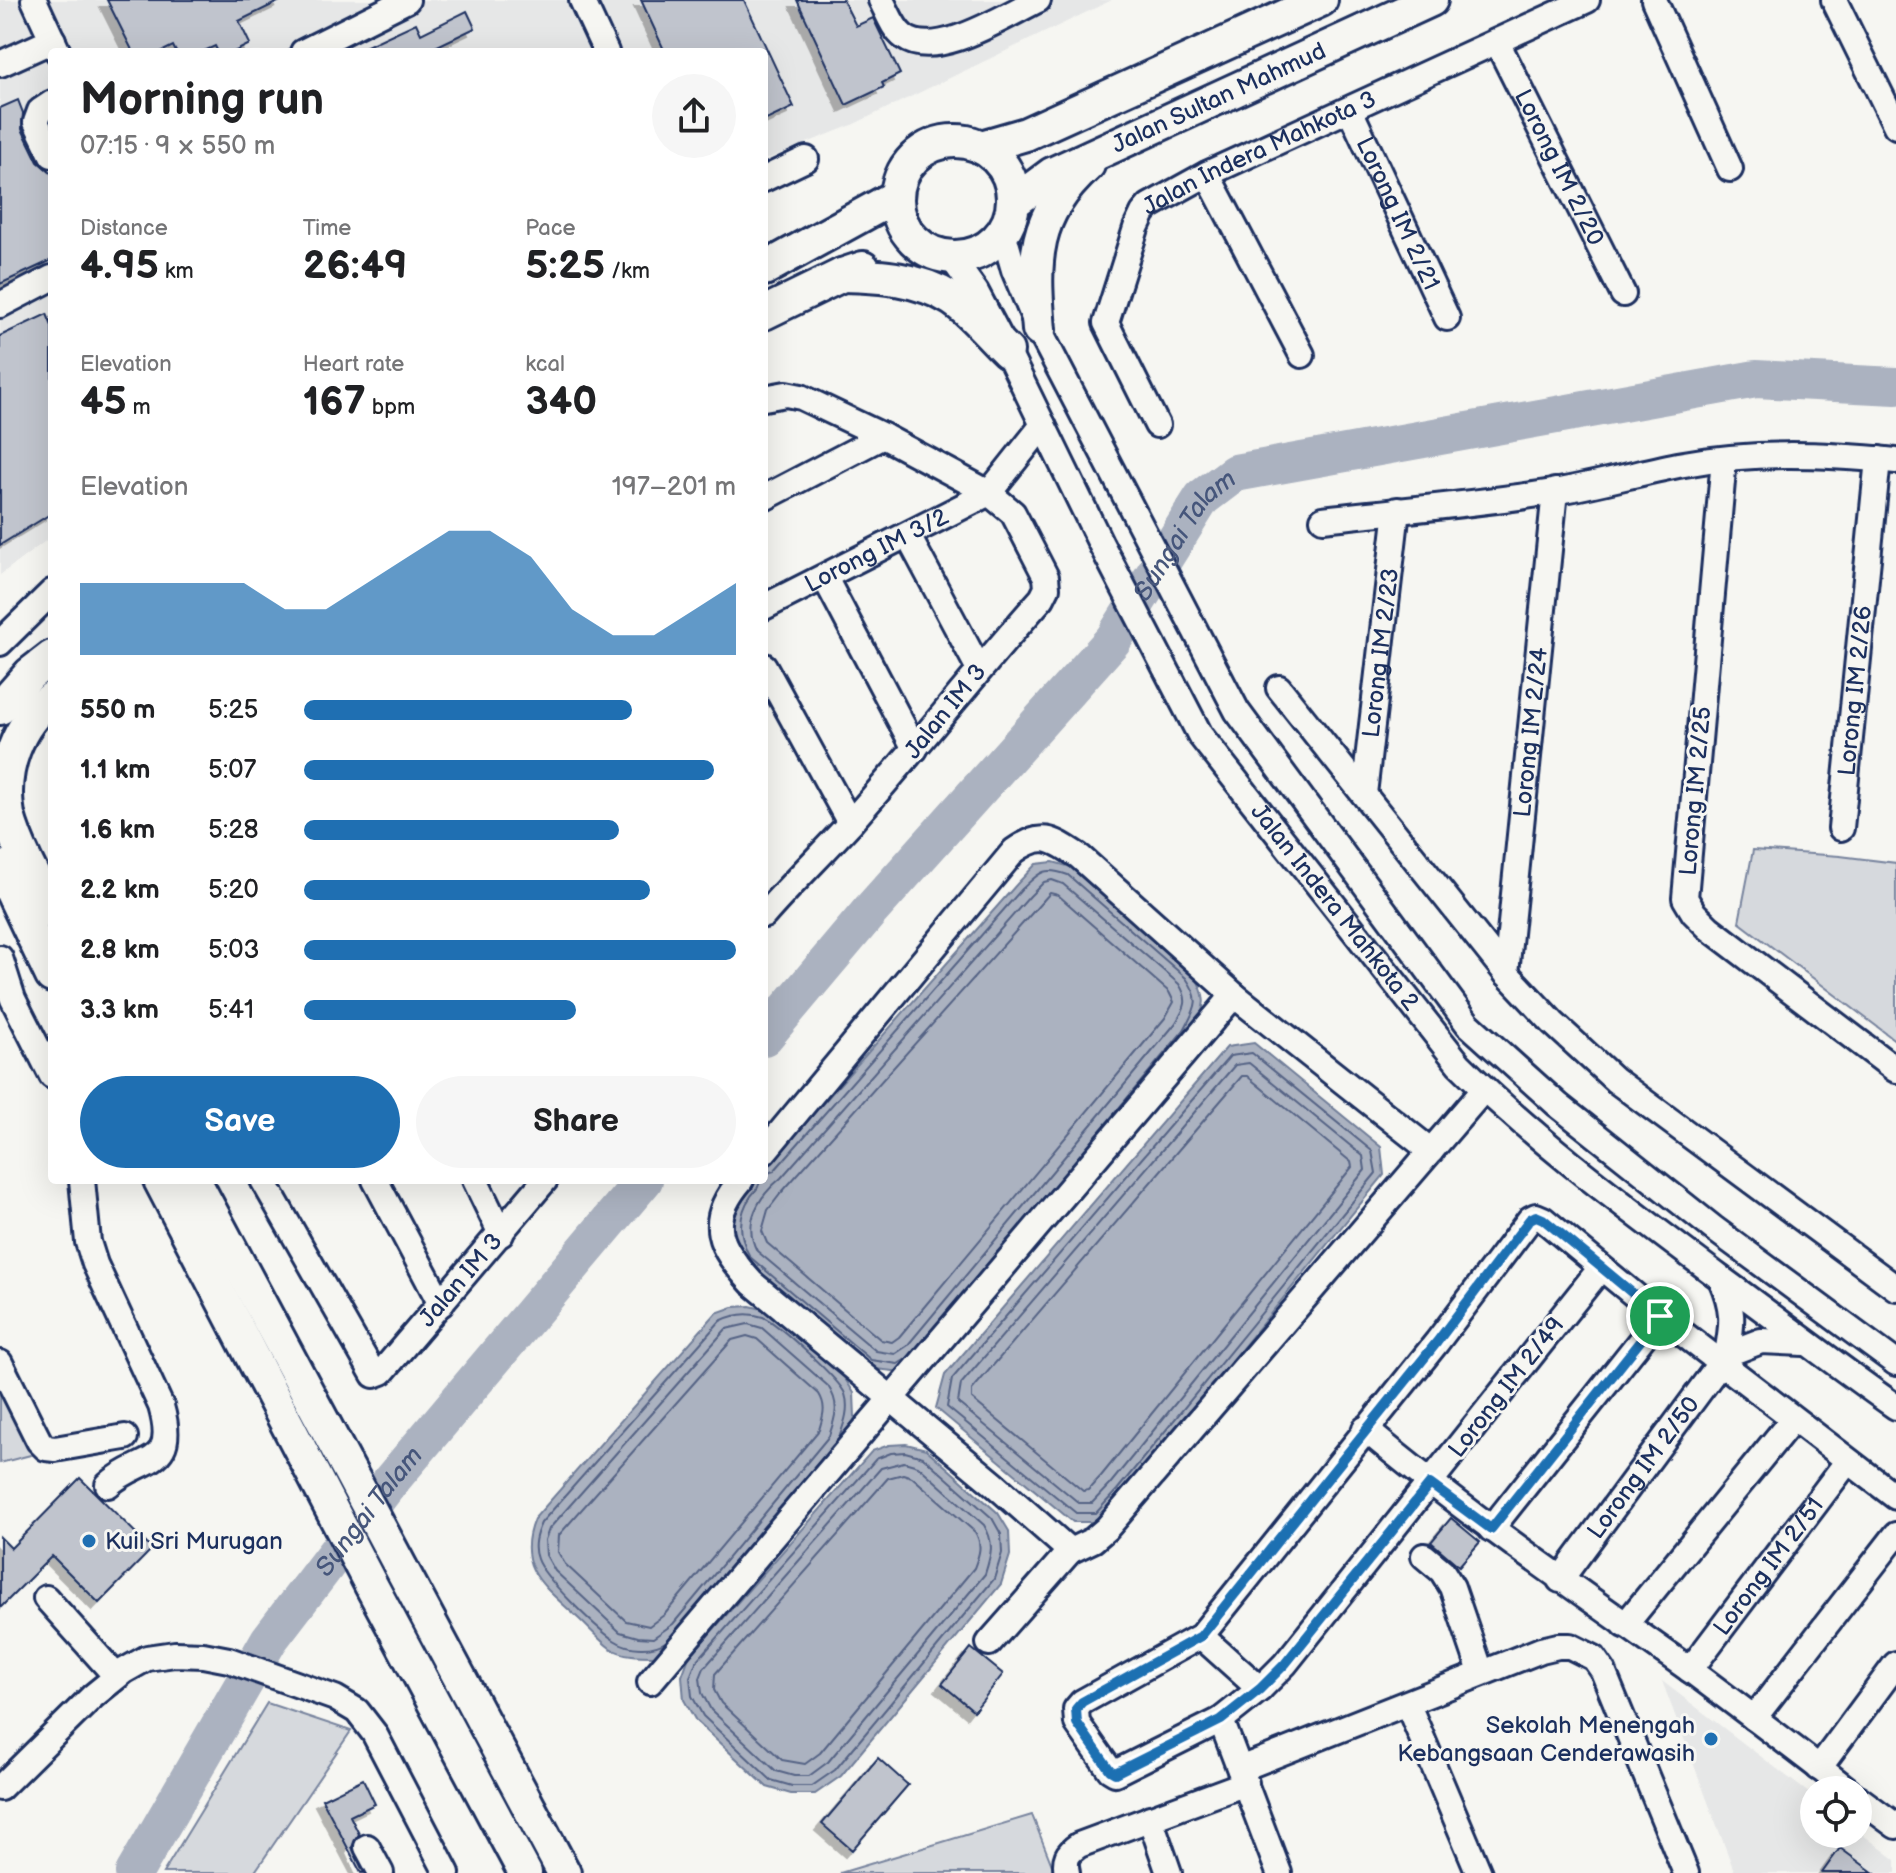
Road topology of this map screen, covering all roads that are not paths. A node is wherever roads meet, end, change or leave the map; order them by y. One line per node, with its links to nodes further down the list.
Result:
1 (34, 0): 12 (street)
2 (407, 0): 14 (street)
3 (582, 0): 15 (street)
4 (881, 0): 5 (street)
5 (1038, 0)
6 (1321, 0): 21 (main road, Jalan Sultan Mahmud)
7 (1431, 0): 22 (main road, Jalan Sultan Mahmud)
8 (1587, 0): 11 (street, Jalan Indera Mahkota 3)
9 (1654, 0): 24 (street)
10 (1834, 0): 19 (street)
11 (1497, 42): 18 (street, Jalan Indera Mahkota 3); 33 (street, Lorong IM 2/20)
12 (55, 46)
13 (48, 48): 16 (street)
14 (311, 48)
15 (604, 48)
16 (0, 64)
17 (48, 106): 20 (street)
18 (1350, 110): 25 (street, Jalan Indera Mahkota 3); 36 (street, Lorong IM 2/21)
19 (1896, 126)
20 (48, 147)
21 (981, 147): 27 (main road); 28 (main road)
22 (1103, 153): 28 (main road, Jalan Sultan Mahmud); 37 (main road)
23 (806, 159): 26 (street)
24 (1730, 169)
25 (1207, 174): 39 (street); 42 (street, Jalan Indera Mahkota 3)
26 (768, 177)
27 (897, 196): 29 (main road); 30 (main road)
28 (1008, 218): 29 (main road); 37 (street, Jalan Indera Mahkota 2)
29 (937, 252): 31 (main road); 38 (street, Jalan Indera Mahkota 2)
30 (768, 267)
31 (842, 275): 35 (main road); 38 (main road)
32 (48, 280): 34 (street)
33 (1623, 294)
34 (0, 305)
35 (768, 311)
36 (1447, 318)
37 (1039, 330): 95 (street, Jalan Indera Mahkota 2)
38 (1007, 351): 41 (street, Jalan Indera Mahkota 2)
39 (1302, 355)
40 (768, 397): 43 (street)
41 (1043, 425): 47 (street); 75 (street, Jalan Indera Mahkota 2)
42 (1157, 425)
43 (883, 436): 47 (street); 48 (street)
44 (1724, 459): 45 (street); 46 (street); 74 (street, Lorong IM 2/25)
45 (1887, 460): 65 (street, Lorong IM 2/26)
46 (1555, 491): 49 (street); 71 (street, Lorong IM 2/24)
47 (989, 493): 51 (street, Lorong IM 3/2); 57 (street, Jalan IM 3)
48 (768, 496)
49 (1397, 510): 50 (street); 63 (street, Lorong IM 2/23)
50 (1323, 519)
51 (908, 536): 52 (street, Lorong IM 3/2); 57 (street)
52 (825, 578): 54 (street, Lorong IM 3/2); 62 (street)
53 (48, 596): 55 (street)
54 (768, 605)
55 (0, 643)
56 (48, 660): 61 (main road)
57 (979, 669): 62 (street, Jalan IM 3)
58 (768, 673): 64 (street)
59 (1279, 688): 63 (street)
60 (48, 701): 68 (main road)
61 (0, 708)
62 (915, 749): 64 (street, Jalan IM 3)
63 (1364, 794): 71 (street)
64 (850, 823): 67 (street, Jalan IM 3)
65 (1841, 828)
66 (0, 867): 70 (main road)
67 (768, 900)
68 (48, 903)
69 (0, 958): 73 (street)
70 (48, 968)
71 (1506, 973): 89 (street)
72 (1234, 995): 76 (street); 77 (street); 96 (street)
73 (48, 1068)
74 (1896, 1070)
75 (1484, 1089): 77 (street); 88 (street, Jalan Indera Mahkota 2)
76 (768, 1147)
77 (1431, 1151): 107 (street)
78 (82, 1184): 103 (street)
79 (162, 1184): 134 (main road)
80 (196, 1184): 135 (main road)
81 (265, 1184): 90 (street, Jalan IM 3)
82 (377, 1184): 90 (street)
83 (477, 1184): 86 (street)
84 (542, 1184): 86 (street, Jalan IM 3)
85 (738, 1184): 96 (street)
86 (501, 1234): 90 (street, Jalan IM 3)
87 (1600, 1269): 91 (street); 99 (street); 102 (street, Lorong IM 2/49)
88 (1721, 1278): 92 (street, Jalan Indera Mahkota 2); 93 (street)
89 (1896, 1288)
90 (441, 1304)
91 (1660, 1316): 93 (street); 105 (street)
92 (1805, 1343): 93 (street); 97 (street, Jalan Indera Mahkota 2)
93 (1723, 1358): 98 (street); 109 (street, Lorong IM 2/50)
94 (0, 1363): 100 (street)
95 (1896, 1363)
96 (890, 1399): 107 (street); 118 (street)
97 (1896, 1407)
98 (1792, 1420): 101 (street); 111 (street)
99 (1365, 1429): 102 (street); 112 (street)
100 (125, 1437)
101 (1847, 1462): 104 (street); 115 (street, Lorong IM 2/51)
102 (1430, 1484): 105 (street); 119 (street, Lorong IM 2/49)
103 (108, 1485)
104 (1896, 1497)
105 (1491, 1529): 109 (street)
106 (1896, 1535): 121 (street)
107 (1070, 1551): 113 (street)
108 (1424, 1556): 116 (street)
109 (1560, 1580): 111 (street)
110 (46, 1598): 117 (street)
111 (1625, 1625): 115 (street)
112 (1201, 1636): 119 (street); 122 (street, Lorong IM 2/49)
113 (989, 1643)
114 (1896, 1664): 123 (street)
115 (1690, 1670): 121 (street)
116 (1481, 1672): 120 (street); 139 (street)
117 (116, 1676): 126 (street); 133 (street)
118 (650, 1682)
119 (1260, 1689): 122 (street, Lorong IM 2/49)
120 (1408, 1705): 124 (street); 138 (street)
121 (1754, 1718): 123 (street)
122 (1221, 1720): 124 (street)
123 (1819, 1768): 125 (street)
124 (1243, 1776): 129 (street); 137 (street)
125 (1830, 1776)
126 (0, 1788)
127 (1872, 1805): 128 (street)
128 (1892, 1815)
129 (1150, 1818): 131 (street); 136 (street)
130 (367, 1847): 132 (street)
131 (1068, 1862)
132 (381, 1873)
133 (447, 1873)
134 (525, 1873)
135 (564, 1873)
136 (1169, 1873)
137 (1279, 1873)
138 (1479, 1873)
139 (1686, 1873)

